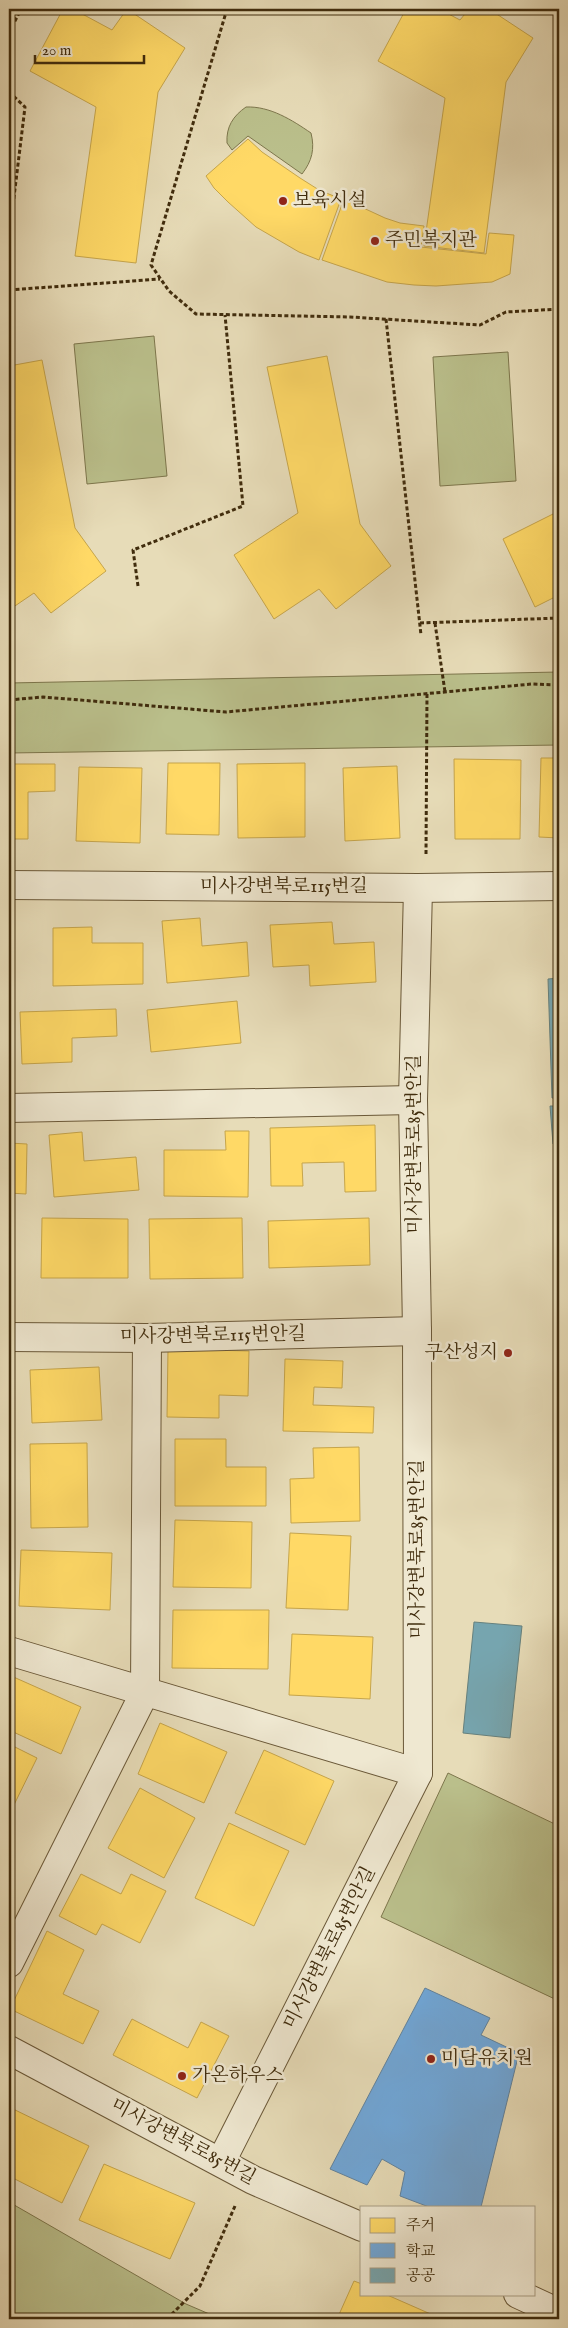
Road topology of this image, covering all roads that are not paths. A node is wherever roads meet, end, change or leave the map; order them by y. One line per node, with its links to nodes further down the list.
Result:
1 (9, 885): 3 (street, 미사강변북로115번길)
2 (559, 886): 3 (street, 미사강변북로115번길)
3 (418, 888): 4 (street, 미사강변북로85번안길)
4 (412, 1100): 5 (street); 6 (street, 미사강변북로85번안길)
5 (9, 1108)
6 (417, 1331): 8 (street, 미사강변북로115번안길); 11 (street, 미사강변북로85번안길)
7 (9, 1337): 8 (street, 미사강변북로115번안길)
8 (147, 1338): 10 (street)
9 (9, 1651): 10 (street)
10 (145, 1692): 11 (street); 12 (street)
11 (418, 1773): 14 (street, 미사강변북로85번안길)
12 (9, 1963)
13 (9, 2050): 14 (street, 미사강변북로85번길)
14 (221, 2162): 15 (street, 미사강변북로85번길)
15 (360, 2226)
16 (522, 2296): 17 (street)
17 (559, 2313)

